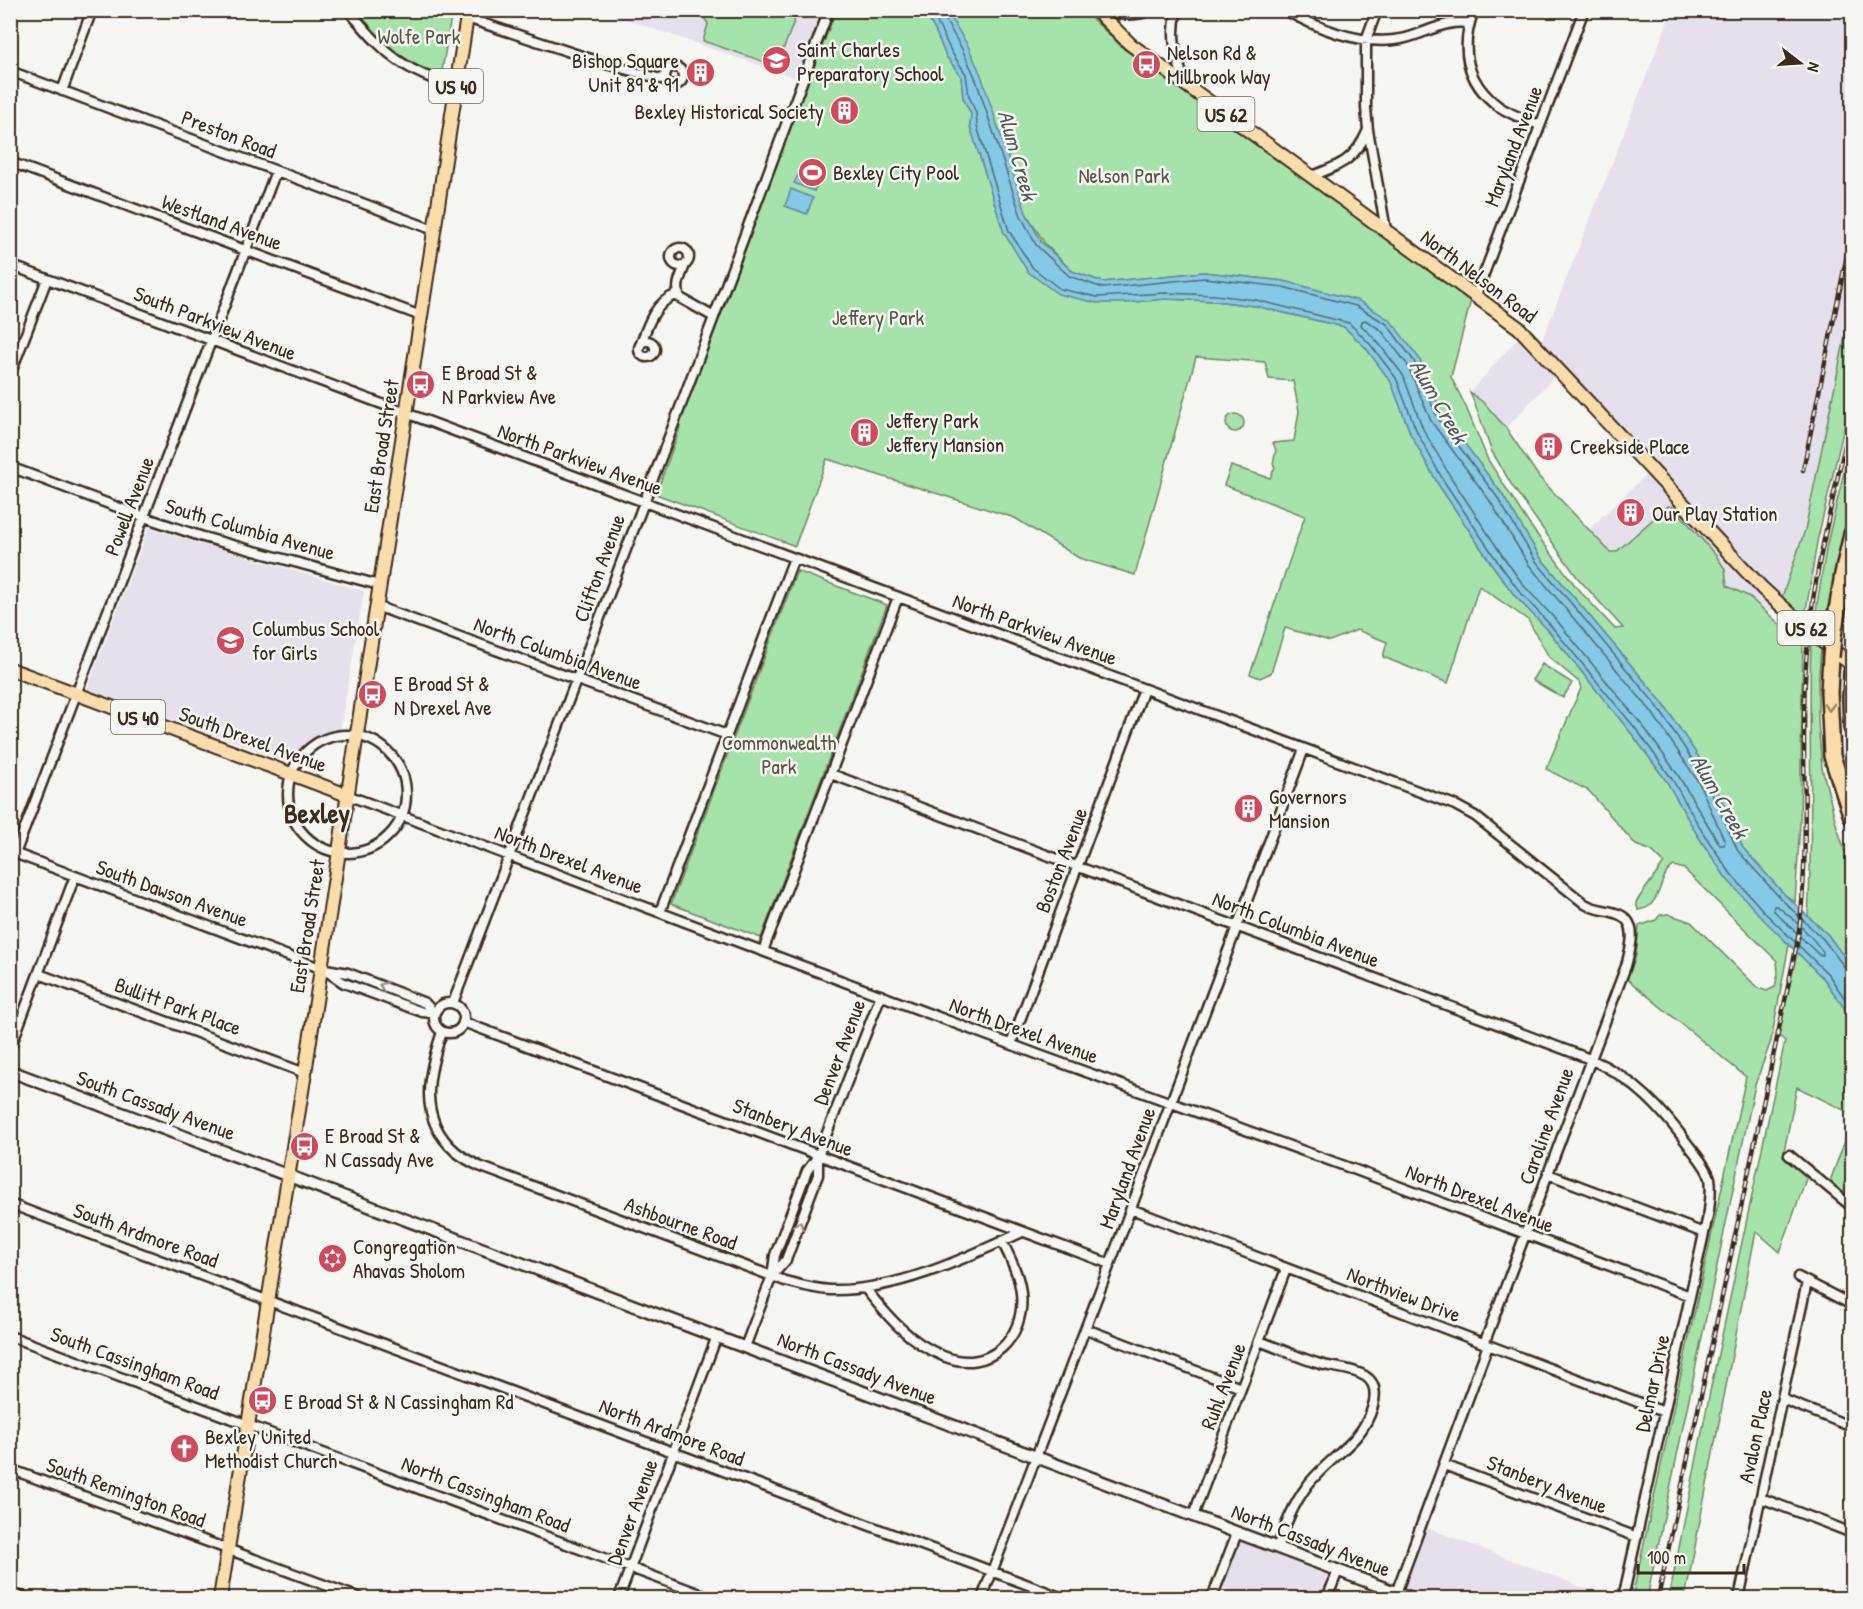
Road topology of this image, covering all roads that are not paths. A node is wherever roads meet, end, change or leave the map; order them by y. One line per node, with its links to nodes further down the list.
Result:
1 (92, 10): 18 (street)
2 (348, 10): 17 (street)
3 (829, 10): 33 (street, Clifton Avenue)
4 (1097, 10): 5 (street); 16 (main road, North Nelson Road / US 62)
5 (1152, 10)
6 (1177, 10): 16 (street)
7 (1285, 10): 13 (street)
8 (1377, 10): 13 (street)
9 (1474, 10): 12 (street)
10 (1584, 10): 19 (street, Maryland Avenue)
11 (467, 14): 15 (street); 17 (main road, East Broad Street / US 40)
12 (1469, 24): 13 (street); 19 (street)
13 (1366, 40): 20 (street)
14 (10, 71): 18 (street, Preston Road)
15 (665, 80)
16 (1186, 84): 23 (main road, North Nelson Road / US 62)
17 (456, 86): 24 (main road, East Broad Street / US 40)
18 (62, 91): 22 (street, Preston Road)
19 (1540, 125): 30 (street, Maryland Avenue)
20 (1368, 130): 23 (street); 25 (street)
21 (10, 162): 26 (street, Westland Avenue)
22 (276, 171): 24 (street, Preston Road); 26 (street, Powell Avenue)
23 (1312, 176): 25 (main road, North Nelson Road / US 62)
24 (434, 230): 32 (main road, East Broad Street / US 40)
25 (1386, 230): 30 (main road, North Nelson Road / US 62)
26 (247, 250): 32 (street, Westland Avenue); 34 (street, Powell Avenue)
27 (10, 265): 29 (street, South Parkview Avenue)
28 (685, 265): 31 (street)
29 (47, 279): 34 (street, South Parkview Avenue); 36 (street)
30 (1476, 295): 46 (main road, North Nelson Road / US 62)
31 (680, 297): 33 (street); 35 (street)
32 (421, 316): 37 (main road, East Broad Street / US 40)
33 (714, 317): 39 (street, Clifton Avenue)
34 (212, 341): 37 (street, South Parkview Avenue); 40 (street, Powell Avenue)
35 (640, 346)
36 (10, 375)
37 (406, 414): 39 (street, North Parkview Avenue); 43 (main road, East Broad Street / US 40)
38 (10, 467): 40 (street, South Columbia Avenue)
39 (643, 501): 42 (street, North Parkview Avenue); 49 (street, Clifton Avenue)
40 (144, 518): 43 (street, South Columbia Avenue); 51 (street, Powell Avenue)
41 (1852, 534): 60 (highway, one-way to 60, bridge)
42 (794, 558): 44 (street, North Parkview Avenue); 53 (street)
43 (379, 585): 45 (main road, East Broad Street / US 40)
44 (898, 597): 50 (street, North Parkview Avenue); 57 (street)
45 (376, 606): 49 (street, North Columbia Avenue); 54 (main road, East Broad Street / US 40)
46 (1852, 665)
47 (10, 669): 51 (main road, South Drexel Avenue / US 40)
48 (1852, 673): 52 (highway)
49 (577, 679): 53 (street, North Columbia Avenue); 63 (street, Clifton Avenue)
50 (1144, 689): 55 (street, North Parkview Avenue); 64 (street, Boston Avenue)
51 (76, 694): 56 (main road, South Drexel Avenue / US 40); 61 (street, Powell Avenue)
52 (1852, 728)
53 (727, 735): 66 (street)
54 (357, 736): 56 (street); 58 (main road, East Broad Street / US 40); 59 (street)
55 (1305, 748): 67 (street, North Parkview Avenue); 68 (street, Maryland Avenue)
56 (292, 774): 58 (main road, South Drexel Avenue / US 40); 62 (street)
57 (831, 774): 64 (street, North Columbia Avenue); 69 (street)
58 (347, 795): 59 (street, North Drexel Avenue); 62 (main road, East Broad Street)
59 (402, 816): 62 (street); 63 (street, North Drexel Avenue)
60 (1852, 818)
61 (13, 853): 65 (street, South Dawson Avenue)
62 (338, 853): 70 (main road, East Broad Street)
63 (510, 856): 66 (street, North Drexel Avenue); 73 (street, Clifton Avenue)
64 (1078, 866): 68 (street, North Columbia Avenue); 77 (street, Boston Avenue)
65 (75, 876): 70 (street, South Dawson Avenue); 71 (street)
66 (660, 912): 69 (street, North Drexel Avenue)
67 (1627, 921): 79 (street, Caroline Avenue)
68 (1237, 926): 79 (street, North Columbia Avenue); 82 (street, Maryland Avenue)
69 (763, 951): 72 (street, North Drexel Avenue)
70 (320, 968): 74 (street); 81 (main road, East Broad Street)
71 (39, 974): 78 (street); 81 (street, Bullitt Park Place)
72 (881, 995): 77 (street, North Drexel Avenue); 83 (street, Denver Avenue)
73 (453, 1003): 74 (street); 75 (street)
74 (434, 1013): 76 (street)
75 (463, 1022): 76 (street); 83 (street, Stanbery Avenue)
76 (442, 1032): 97 (street, Ashbourne Road)
77 (1011, 1044): 82 (street, North Drexel Avenue)
78 (10, 1050)
79 (1590, 1059): 85 (street, Caroline Avenue); 87 (street, North Columbia Avenue)
80 (10, 1071): 86 (street, South Cassady Avenue)
81 (305, 1073): 86 (main road, East Broad Street)
82 (1171, 1103): 90 (street, Maryland Avenue); 93 (street, North Drexel Avenue)
83 (818, 1155): 91 (street, Stanbery Avenue); 97 (street, Denver Avenue)
84 (1789, 1155): 89 (street)
85 (1548, 1174): 92 (street); 93 (street, Caroline Avenue)
86 (288, 1175): 102 (main road, East Broad Street); 106 (street, North Cassady Avenue)
87 (1709, 1175): 92 (street, Delmar Drive)
88 (10, 1204): 102 (street, South Ardmore Road)
89 (1852, 1207)
90 (1131, 1209): 95 (street, Maryland Avenue); 96 (street, Northview Drive)
91 (1022, 1232): 94 (street, Ashbourne Road); 95 (street, Stanbery Avenue)
92 (1704, 1233): 101 (street, Delmar Drive)
93 (1526, 1234): 101 (street, North Drexel Avenue); 108 (street, Caroline Avenue)
94 (1002, 1241): 100 (street, Ashbourne Road); 100 (street)
95 (1110, 1264): 104 (street, Maryland Avenue)
96 (1286, 1269): 107 (street, Ruhl Avenue); 108 (street, Northview Drive)
97 (772, 1276): 100 (street, Ashbourne Road); 109 (street, Denver Avenue)
98 (1798, 1277): 99 (street)
99 (1807, 1282): 103 (street); 111 (street, Avalon Place)
100 (865, 1288)
101 (1690, 1296): 112 (street, Delmar Drive)
102 (268, 1299): 113 (main road, East Broad Street); 115 (street, North Ardmore Road)
103 (1852, 1305)
104 (1086, 1329): 110 (street); 116 (street, Maryland Avenue)
105 (10, 1336): 113 (street, South Cassingham Road)
106 (717, 1336): 109 (street, North Cassady Avenue); 115 (street, Denver Avenue)
107 (1260, 1341): 110 (street, Ruhl Avenue); 124 (street)
108 (1486, 1344): 112 (street, Northview Drive); 117 (street, Caroline Avenue)
109 (745, 1347): 116 (street, North Cassady Avenue)
110 (1241, 1388): 120 (street, Ruhl Avenue)
111 (1782, 1398): 114 (street); 119 (street, Avalon Place)
112 (1664, 1412): 123 (street, Delmar Drive)
113 (248, 1424): 125 (main road, East Broad Street); 126 (street, North Cassingham Road)
114 (1852, 1427)
115 (674, 1452): 126 (street, Denver Avenue); 128 (street, North Ardmore Road)
116 (1036, 1457): 120 (street, North Cassady Avenue); 128 (street, Maryland Avenue)
117 (1444, 1465): 123 (street, Stanbery Avenue); 130 (street, Caroline Avenue)
118 (10, 1469): 125 (street, South Remington Road)
119 (1761, 1498): 122 (street); 131 (street, Avalon Place)
120 (1193, 1516): 121 (street, North Cassady Avenue)
121 (1237, 1533): 124 (street, North Cassady Avenue); 139 (street)
122 (1852, 1533)
123 (1638, 1537): 142 (street, Delmar Drive)
124 (1277, 1548): 127 (street, North Cassady Avenue)
125 (228, 1549): 133 (main road, East Broad Street); 134 (street, South Remington Road)
126 (631, 1568): 135 (street, Denver Avenue); 136 (street, North Cassingham Road)
127 (1338, 1571): 130 (street, North Cassady Avenue); 140 (street)
128 (992, 1572): 137 (street, Maryland Avenue); 138 (street, North Ardmore Road)
129 (10, 1593): 132 (street)
130 (1396, 1593): 141 (street, North Cassady Avenue)
131 (1741, 1598)
132 (26, 1599)
133 (220, 1599)
134 (360, 1599)
135 (619, 1599)
136 (711, 1599)
137 (982, 1599)
138 (1063, 1599)
139 (1212, 1599)
140 (1327, 1599)
141 (1411, 1599)
142 (1623, 1599)

